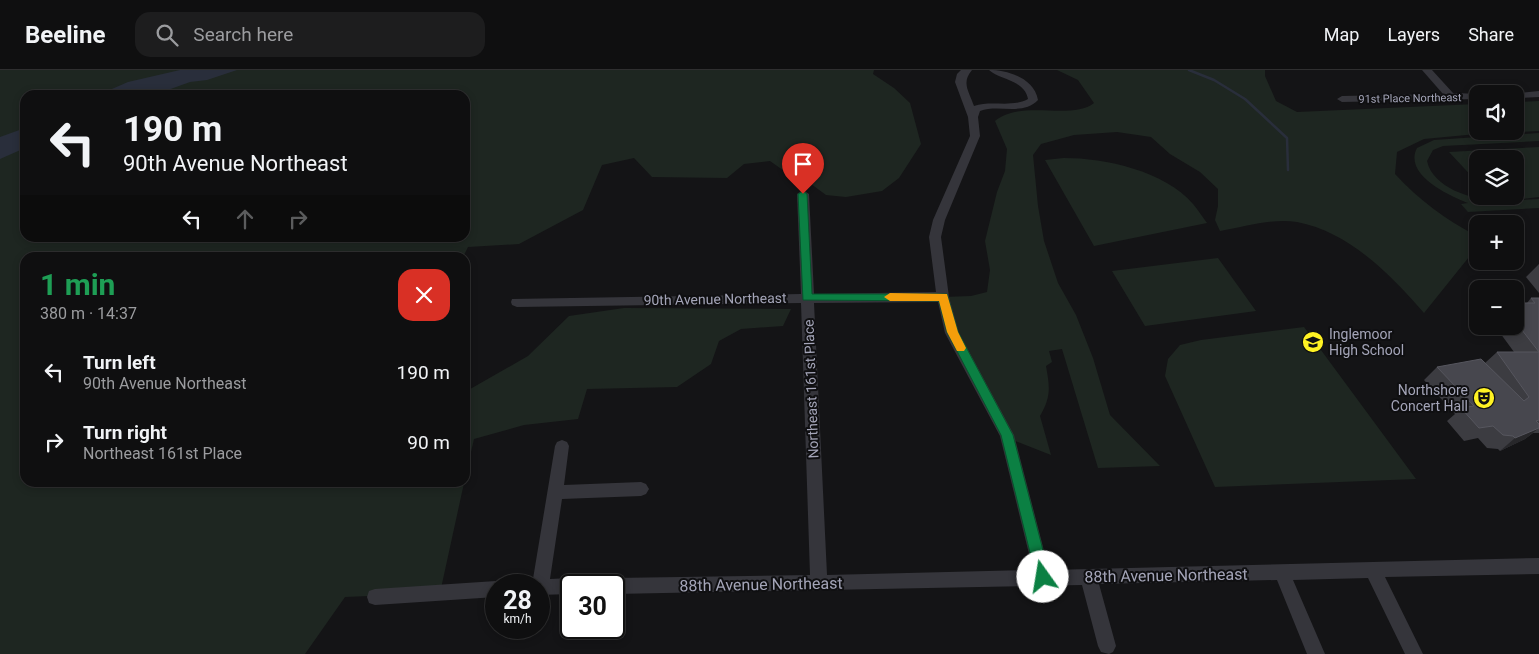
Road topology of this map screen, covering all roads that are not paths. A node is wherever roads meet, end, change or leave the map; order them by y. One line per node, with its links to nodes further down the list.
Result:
1 (967, 70): 9 (street)
2 (994, 70): 9 (street)
3 (1427, 70): 7 (street)
4 (1539, 94): 5 (street)
5 (1524, 95)
6 (1469, 97): 7 (street, 91st Place Northeast)
7 (1451, 98): 8 (street, 91st Place Northeast)
8 (1342, 99)
9 (973, 116): 11 (street)
10 (803, 194): 12 (street, Northeast 161st Place)
11 (944, 297): 12 (street, 90th Avenue Northeast); 22 (street)
12 (807, 298): 13 (street, 90th Avenue Northeast); 23 (street, Northeast 161st Place)
13 (517, 302)
14 (562, 446): 16 (street)
15 (641, 489): 16 (street)
16 (554, 492): 20 (street)
17 (1537, 569): 18 (street, 88th Avenue Northeast)
18 (1373, 570): 19 (street, 88th Avenue Northeast); 29 (street)
19 (1282, 572): 21 (street, 88th Avenue Northeast); 28 (street)
20 (541, 574)
21 (1088, 576): 22 (street, 88th Avenue Northeast); 27 (street)
22 (1043, 577): 23 (street, 88th Avenue Northeast)
23 (818, 583): 24 (street, 88th Avenue Northeast)
24 (625, 586)
25 (485, 590): 26 (street)
26 (374, 597)
27 (1107, 646)
28 (1316, 654)
29 (1414, 654)

